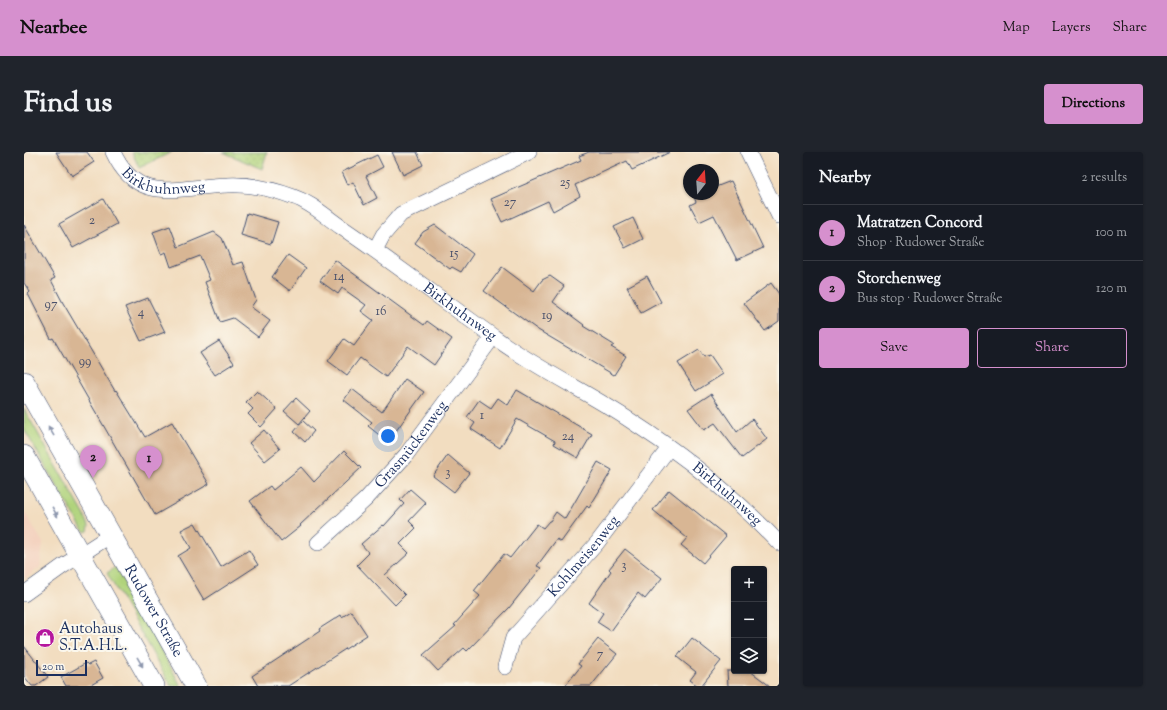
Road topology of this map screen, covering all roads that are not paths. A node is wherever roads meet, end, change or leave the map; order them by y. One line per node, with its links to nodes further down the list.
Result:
1 (529, 152): 5 (street)
2 (748, 152): 4 (street)
3 (114, 155): 5 (street, Birkhuhnweg)
4 (779, 216)
5 (375, 250): 6 (street, Birkhuhnweg)
6 (493, 337): 8 (street, Birkhuhnweg); 12 (street, Grasmückenweg)
7 (24, 382): 10 (main road, Rudower Straße, one-way to 7)
8 (669, 448): 11 (street, Birkhuhnweg); 15 (street, Kohlmeisenweg)
9 (24, 456): 13 (main road, one-way to 13)
10 (111, 535): 13 (street); 17 (main road, Rudower Straße)
11 (779, 542)
12 (318, 543)
13 (79, 555): 14 (street); 16 (main road, one-way to 16)
14 (24, 594)
15 (505, 666)
16 (154, 686)
17 (196, 686)

